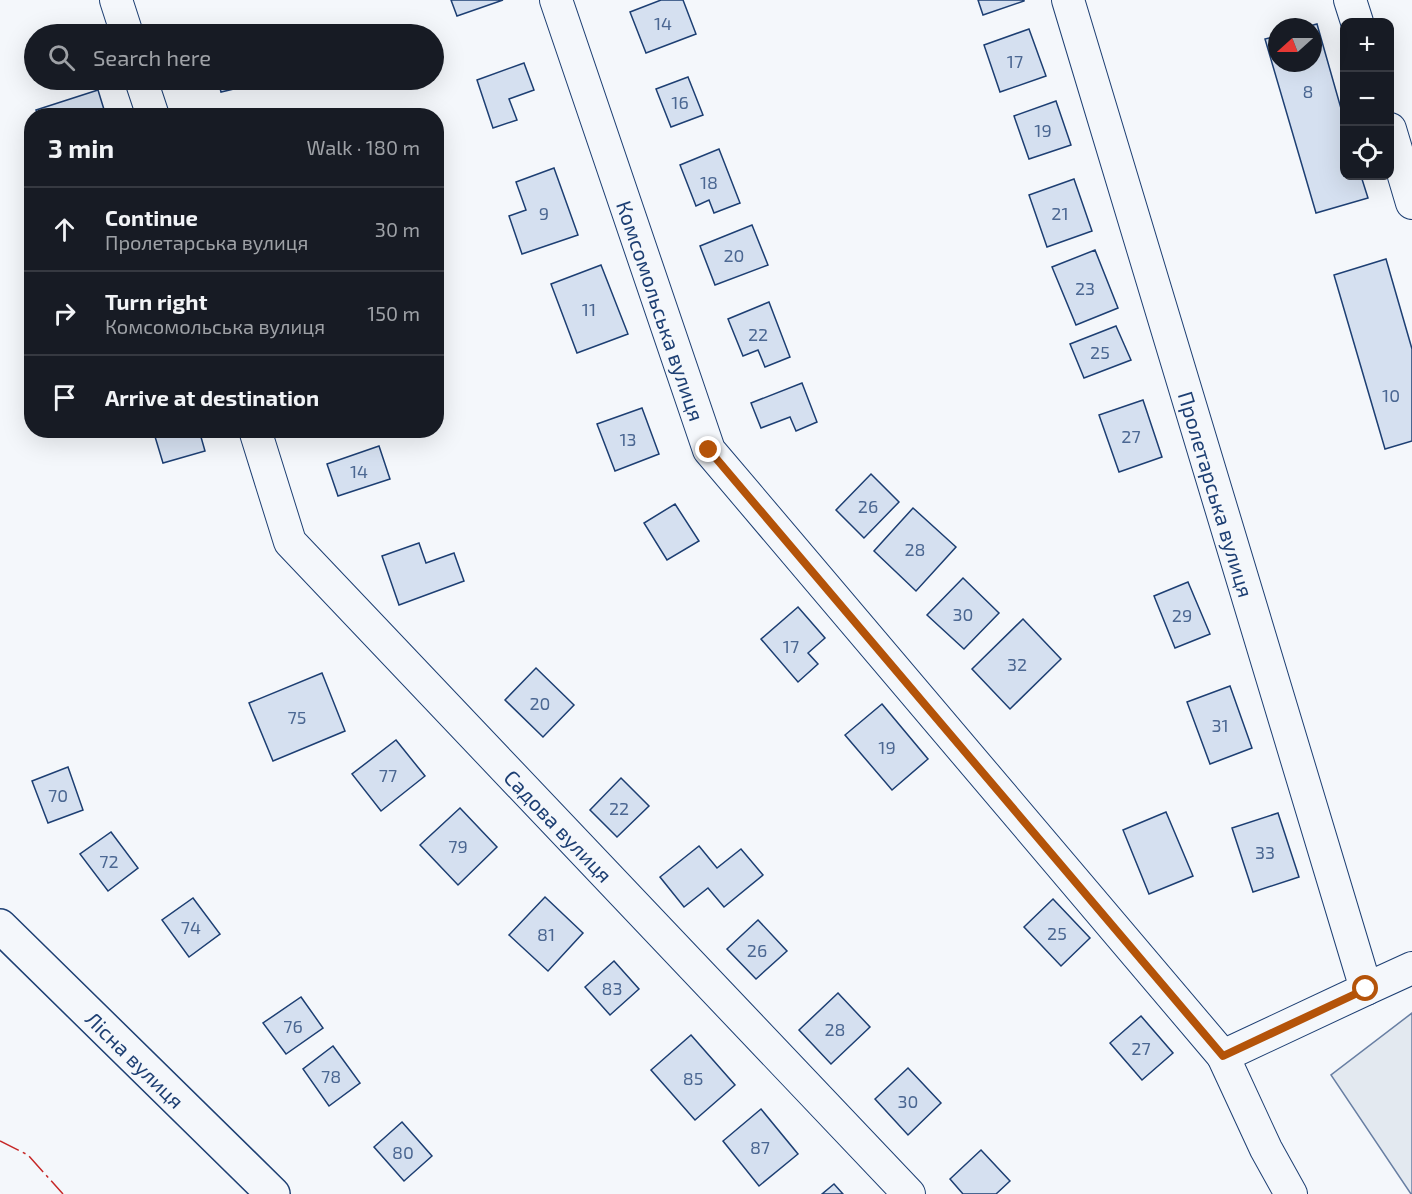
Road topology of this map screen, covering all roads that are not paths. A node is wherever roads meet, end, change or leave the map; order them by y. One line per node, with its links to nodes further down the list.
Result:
1 (116, 0): 6 (street)
2 (556, 0): 15 (street, Комсомольська вулиця)
3 (1068, 0): 14 (street, Пролетарська вулиця)
4 (1350, 0): 5 (street)
5 (1356, 18)
6 (124, 24)
7 (144, 90): 8 (street)
8 (150, 108)
9 (1394, 145): 10 (street)
10 (1412, 203)
11 (258, 438): 17 (street, Садова вулиця)
12 (0, 926): 16 (street, Лісна вулиця)
13 (1412, 968): 14 (street)
14 (1366, 989): 15 (street)
15 (1223, 1056): 18 (street)
16 (273, 1194)
17 (909, 1194)
18 (1291, 1194)

